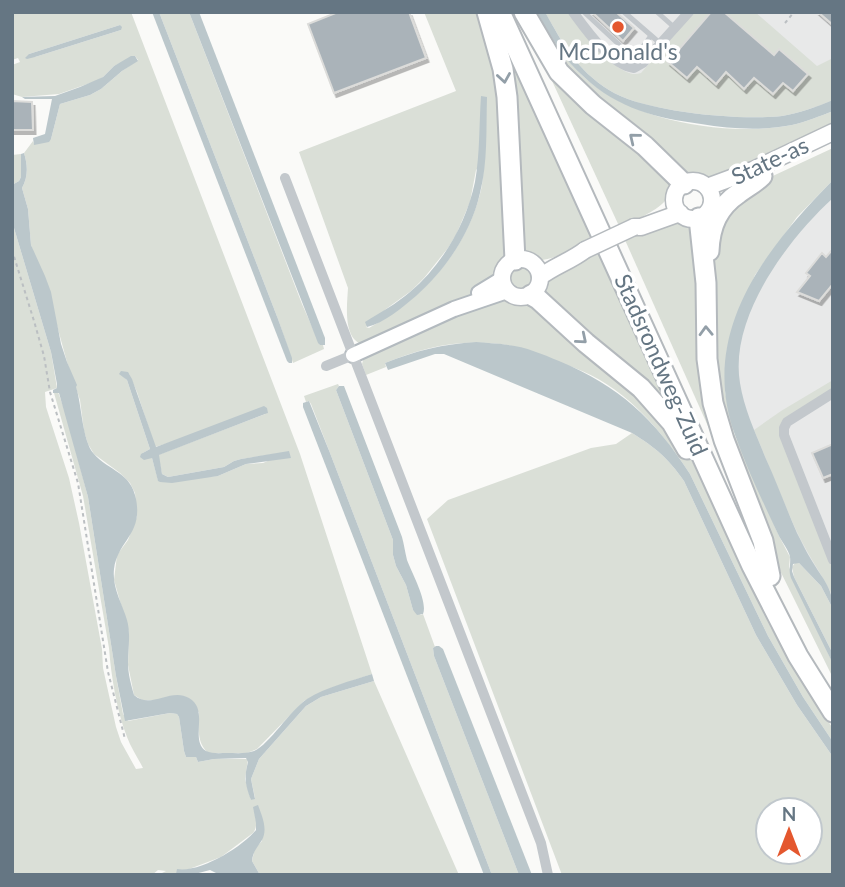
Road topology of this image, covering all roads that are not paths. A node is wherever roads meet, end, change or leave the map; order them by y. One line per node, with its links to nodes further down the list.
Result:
1 (487, 12): 20 (highway, one-way to 20)
2 (500, 12): 29 (highway, Stadsrondweg-Zuid)
3 (514, 12): 30 (highway, Stadsrondweg-Zuid)
4 (524, 12): 17 (highway, one-way to 4)
5 (573, 12): 12 (street)
6 (584, 12): 11 (lane)
7 (624, 12): 11 (lane)
8 (657, 12): 10 (lane)
9 (683, 14): 10 (street)
10 (675, 28): 12 (street)
11 (651, 36): 12 (lane)
12 (661, 44)
13 (833, 132): 18 (main road, State-as)
14 (833, 143): 15 (main road, State-as)
15 (762, 176): 18 (main road, State-as); 22 (highway)
16 (285, 178): 25 (street)
17 (684, 184): 18 (main road); 19 (main road)
18 (709, 193): 19 (main road)
19 (685, 211): 21 (main road, bridge); 22 (highway)
20 (515, 260): 21 (main road); 23 (main road)
21 (537, 271): 24 (main road)
22 (706, 283): 30 (highway, one-way to 22)
23 (505, 285): 24 (main road); 25 (street)
24 (531, 295): 29 (highway, one-way to 29)
25 (353, 355): 26 (street); 33 (street)
26 (326, 366)
27 (833, 394): 28 (street)
28 (833, 560)
29 (752, 566): 32 (highway, Stadsrondweg-Zuid)
30 (771, 576): 31 (highway, Stadsrondweg-Zuid)
31 (833, 689)
32 (833, 712)
33 (548, 875)

